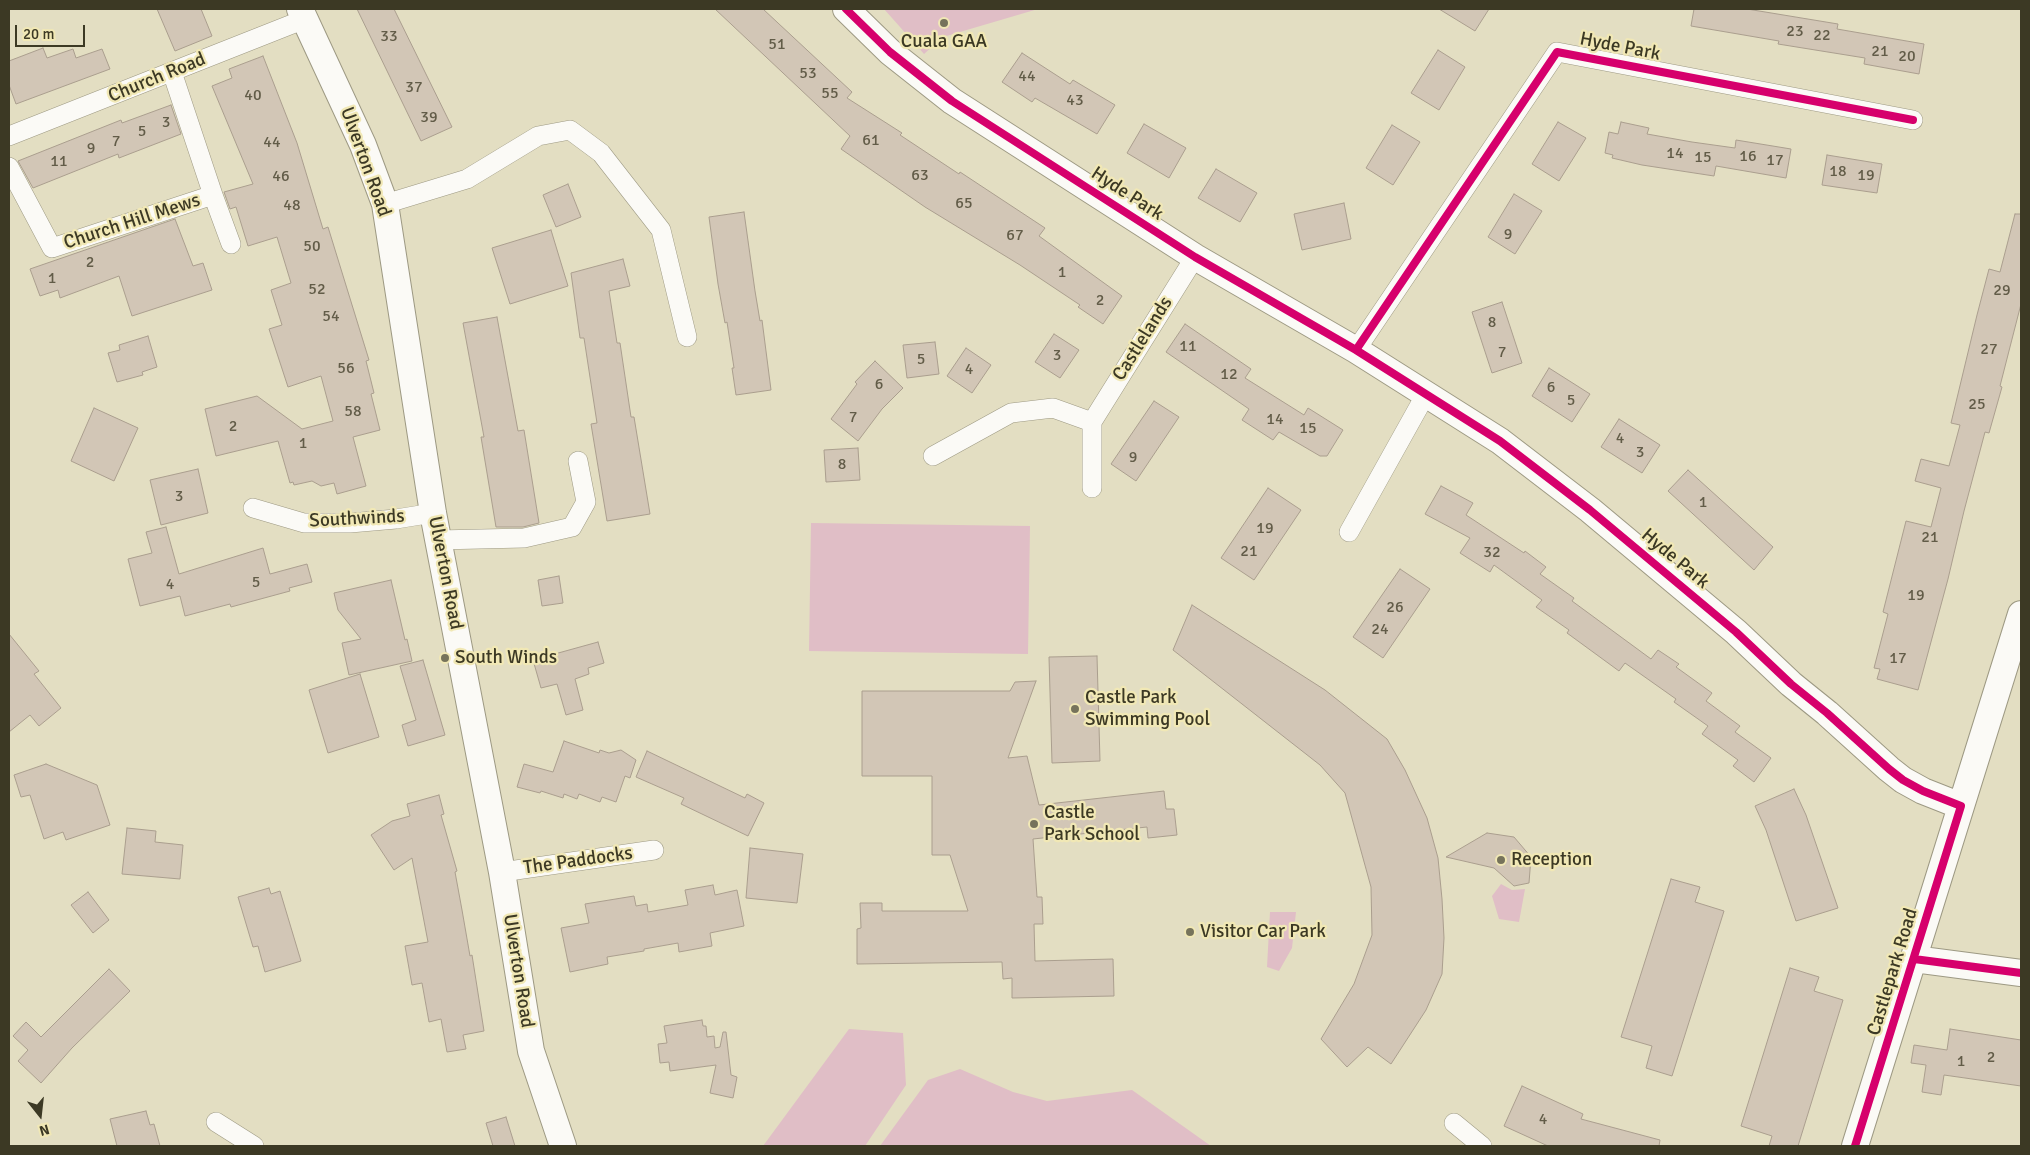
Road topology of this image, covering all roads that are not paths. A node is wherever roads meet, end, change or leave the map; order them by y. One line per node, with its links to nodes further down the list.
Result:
1 (846, 9): 10 (street, Hyde Park)
2 (302, 14): 3 (street, Church Road); 8 (street, Ulverton Road)
3 (172, 72): 5 (street, Church Road); 7 (street, Church Hill Mews)
4 (1913, 120): 12 (street, Hyde Park)
5 (9, 136)
6 (9, 167): 7 (street, Church Hill Mews)
7 (213, 195): 9 (street, Church Hill Mews)
8 (385, 204): 11 (street); 19 (street, Ulverton Road)
9 (232, 244)
10 (1195, 257): 12 (street, Hyde Park); 14 (street, Castlelands)
11 (687, 337)
12 (1356, 350): 13 (street, Hyde Park)
13 (1426, 394): 20 (street); 23 (street, Hyde Park)
14 (1092, 422): 15 (street); 17 (street)
15 (933, 456)
16 (578, 461): 21 (street)
17 (1092, 488)
18 (252, 508): 19 (street, Southwinds)
19 (433, 513): 21 (street, Ulverton Road)
20 (1349, 532)
21 (438, 540): 25 (street, Ulverton Road)
22 (2021, 614): 23 (street, Castlepark Road)
23 (1960, 806): 26 (street, Castlepark Road)
24 (654, 850): 25 (street, The Paddocks)
25 (502, 872): 31 (street, Ulverton Road)
26 (1914, 959): 27 (street); 33 (street, Castlepark Road)
27 (2021, 973)
28 (216, 1122): 30 (street)
29 (1454, 1123): 32 (street)
30 (254, 1146)
31 (564, 1146)
32 (1482, 1146)
33 (1855, 1146)

